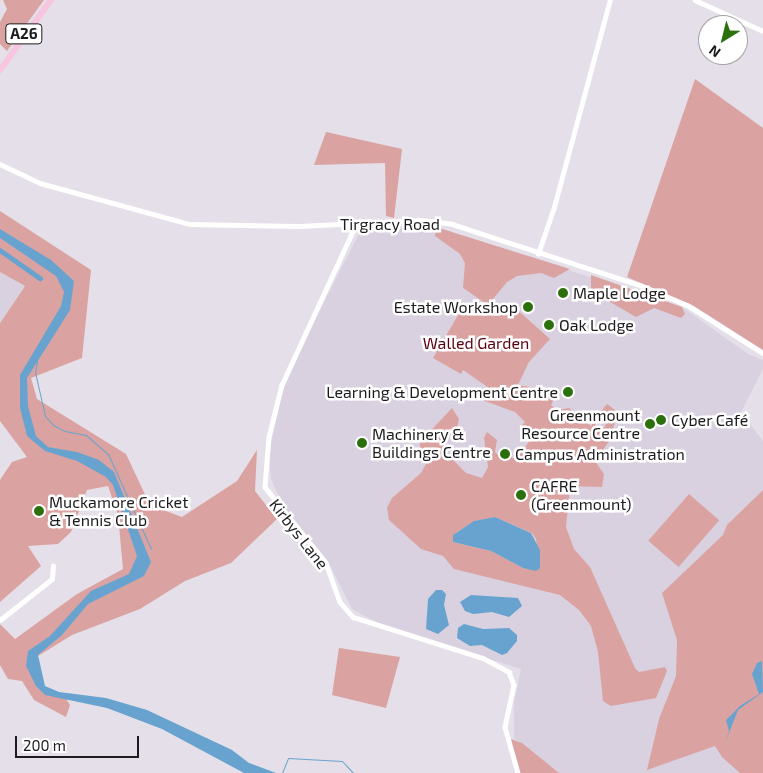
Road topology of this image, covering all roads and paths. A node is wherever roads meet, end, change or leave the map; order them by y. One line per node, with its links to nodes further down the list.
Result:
1 (51, 0): 5 (highway, A26)
2 (610, 0): 8 (street)
3 (695, 0): 4 (street)
4 (763, 32)
5 (0, 70)
6 (0, 164): 7 (street, Tirgracy Road)
7 (358, 223): 8 (street, Tirgracy Road); 12 (street, Kirbys Lane)
8 (538, 254): 9 (street, Tirgracy Road)
9 (763, 353)
10 (53, 566): 11 (street)
11 (0, 620)
12 (518, 773)

